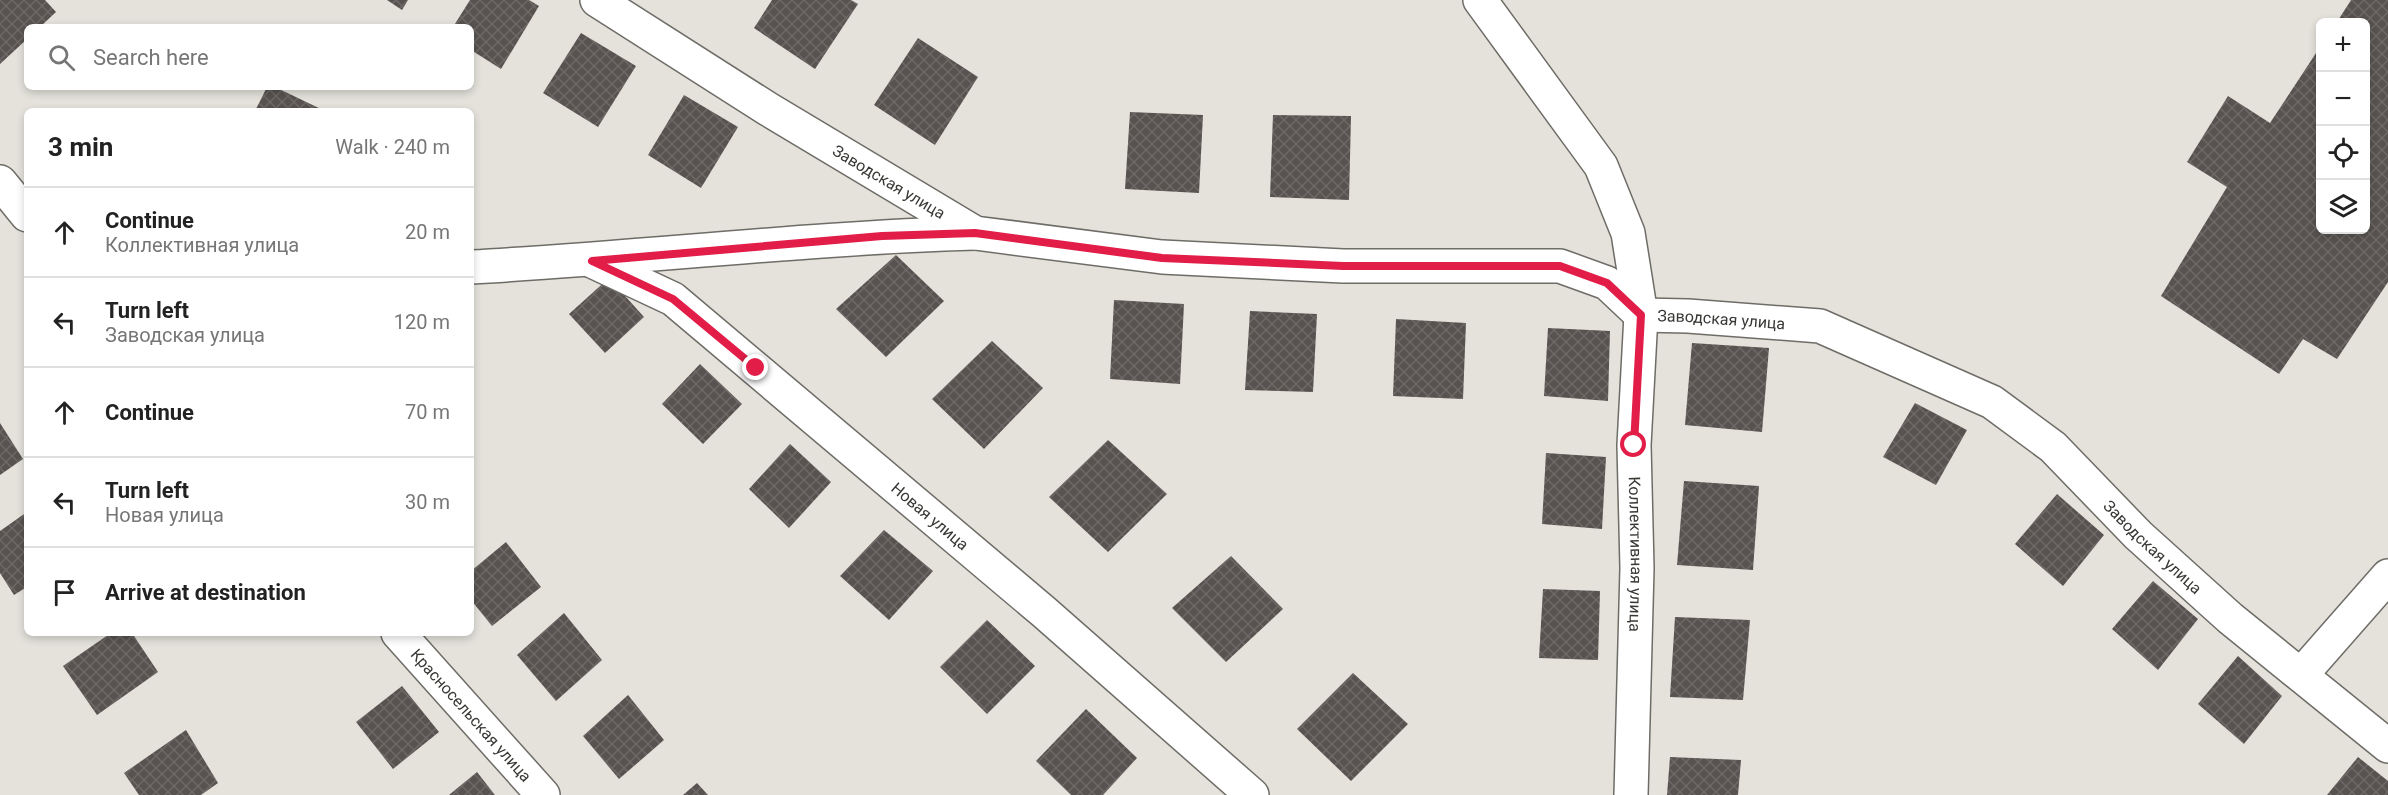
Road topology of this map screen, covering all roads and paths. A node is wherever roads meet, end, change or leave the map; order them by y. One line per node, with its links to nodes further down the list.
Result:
1 (597, 0): 6 (street, Заводская улица)
2 (1480, 0): 9 (street, Коллективная улица)
3 (0, 182): 4 (street); 5 (street)
4 (24, 192)
5 (24, 211)
6 (975, 233): 7 (street); 9 (street, Заводская улица)
7 (592, 261): 8 (street); 15 (street, Новая улица)
8 (474, 267)
9 (1641, 315): 12 (street, Заводская улица); 16 (street, Коллективная улица)
10 (2388, 576): 12 (street)
11 (401, 636): 14 (street, Красносельская улица)
12 (2301, 675): 13 (street, Заводская улица)
13 (2388, 746)
14 (543, 795)
15 (1252, 795)
16 (1631, 795)

